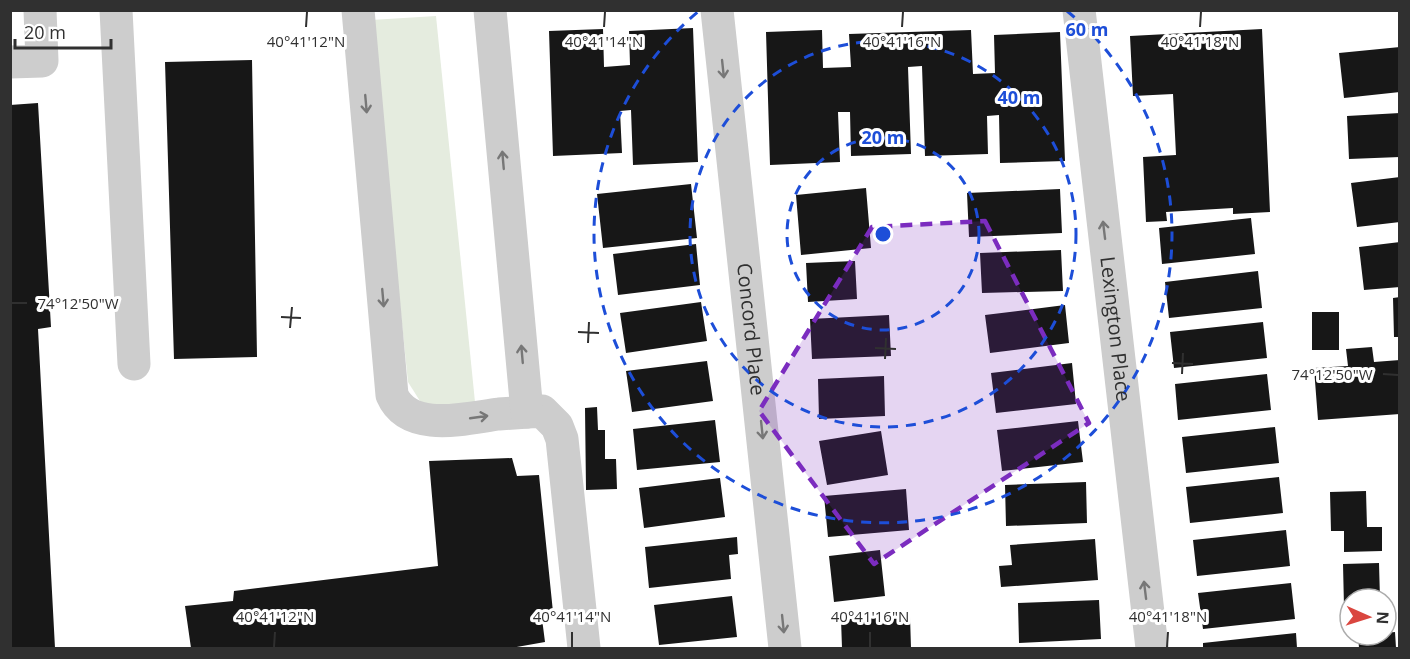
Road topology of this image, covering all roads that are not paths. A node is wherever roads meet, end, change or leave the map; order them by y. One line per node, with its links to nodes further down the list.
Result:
1 (40, 10): 7 (street)
2 (116, 10): 8 (street)
3 (358, 10): 9 (street, one-way to 9)
4 (490, 10): 9 (street, one-way to 4)
5 (717, 10): 11 (street, Concord Place, one-way to 11)
6 (1079, 10): 12 (street, Lexington Place, one-way to 6)
7 (10, 62)
8 (134, 364)
9 (527, 412): 10 (street)
10 (584, 648)
11 (785, 648)
12 (1152, 648)

